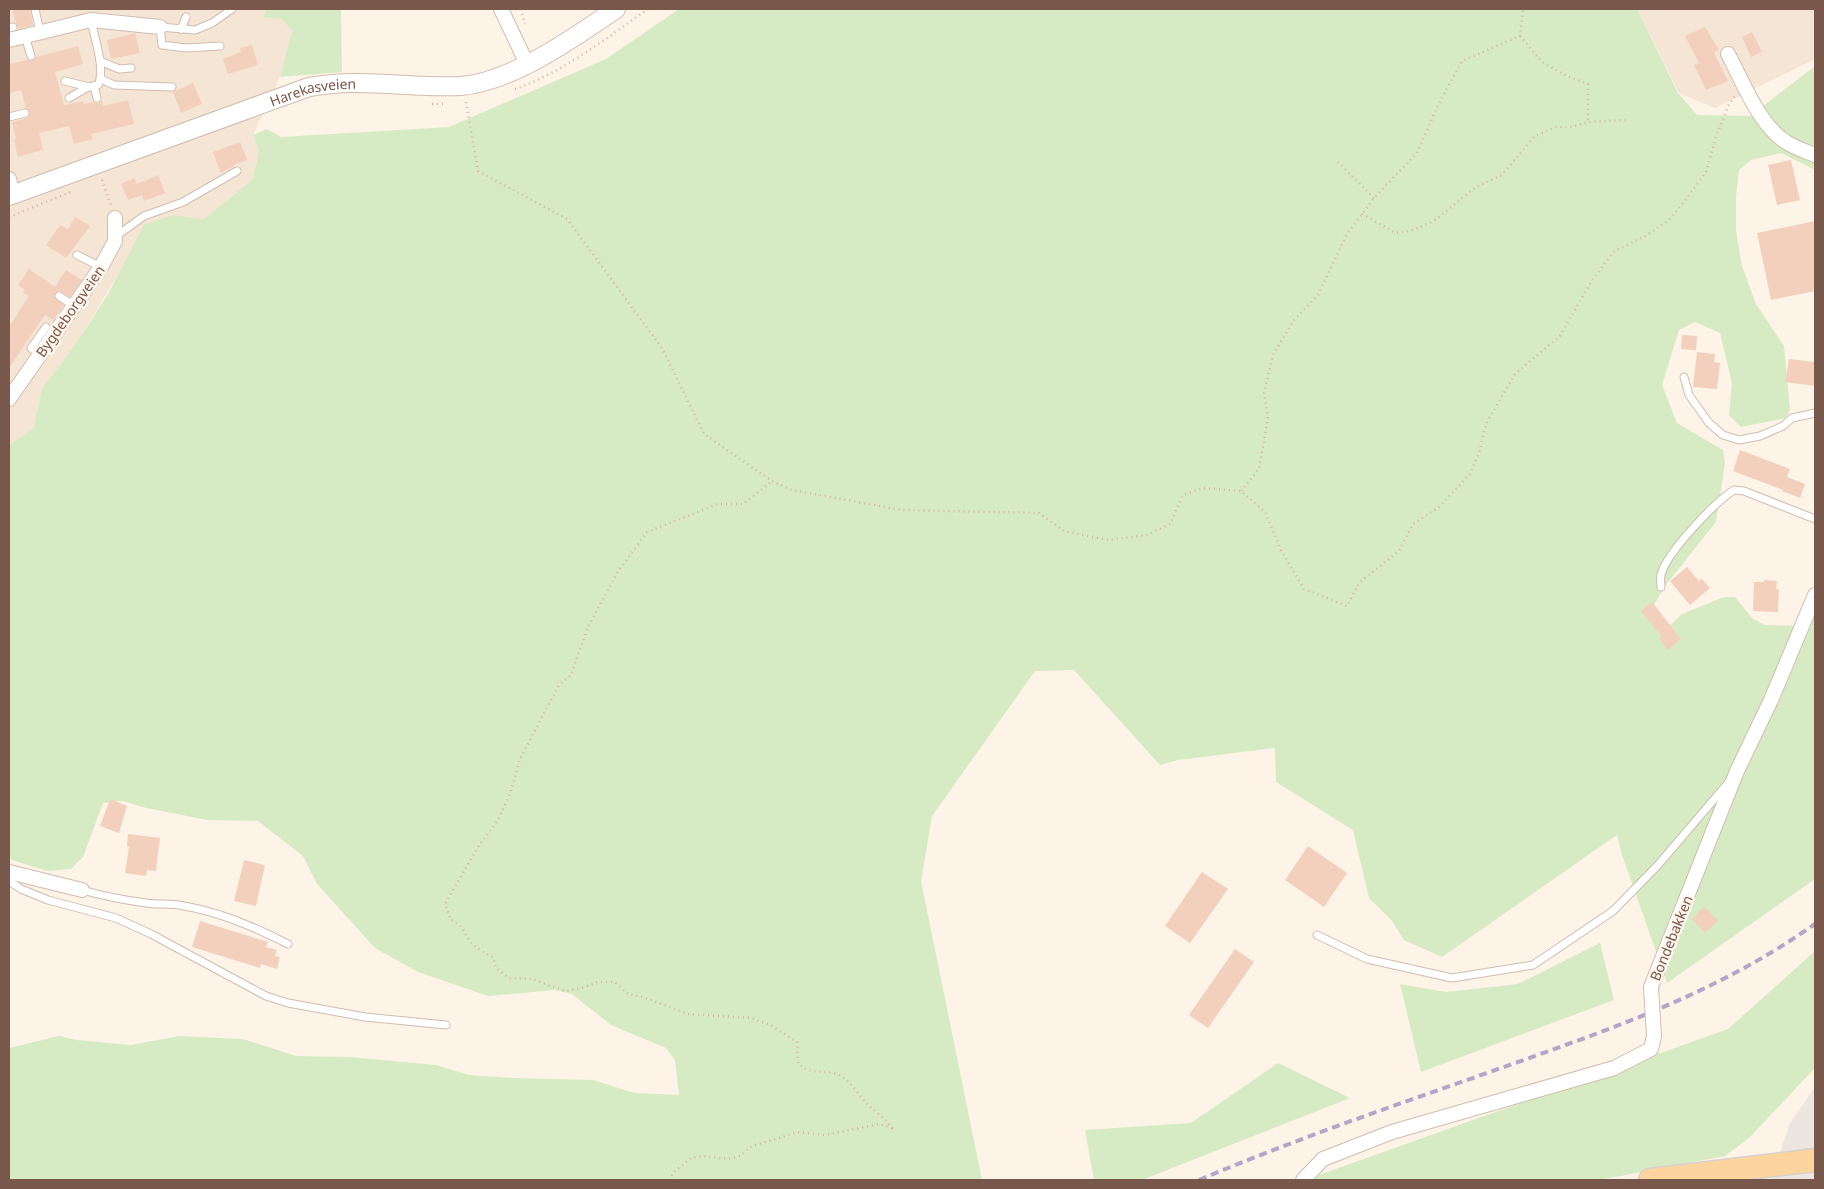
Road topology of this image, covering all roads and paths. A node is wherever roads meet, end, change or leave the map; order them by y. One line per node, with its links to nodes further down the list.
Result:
1 (35, 9): 12 (lane)
2 (232, 9): 10 (lane)
3 (616, 9): 19 (street, Harekasveien)
4 (648, 9): 26 (path)
5 (1523, 9): 14 (path)
6 (505, 11): 19 (street)
7 (186, 17): 10 (lane)
8 (91, 20): 9 (street); 12 (street); 18 (lane)
9 (160, 27): 10 (lane); 15 (lane)
10 (181, 29)
11 (10, 32): 13 (street)
12 (40, 32): 13 (street)
13 (25, 36): 17 (lane)
14 (1520, 36): 35 (path); 42 (path)
15 (220, 46)
16 (1728, 54): 23 (street)
17 (31, 56)
18 (100, 62): 20 (lane); 21 (lane)
19 (527, 64): 40 (street, Harekasveien)
20 (131, 68)
21 (101, 79): 24 (lane); 25 (lane)
22 (65, 81): 24 (lane)
23 (1744, 84): 36 (street); 57 (path)
24 (91, 86): 27 (lane); 28 (lane)
25 (172, 87)
26 (508, 92)
27 (69, 98)
28 (97, 98)
29 (474, 101): 56 (path)
30 (431, 104): 31 (path)
31 (449, 104)
32 (25, 112): 33 (lane)
33 (9, 117)
34 (1627, 120): 35 (path)
35 (1588, 122): 43 (path)
36 (1815, 155)
37 (1338, 162): 42 (path)
38 (237, 171): 46 (lane)
39 (102, 180): 45 (path)
40 (10, 190)
41 (76, 190): 44 (path)
42 (1374, 198): 43 (path)
43 (1362, 214): 57 (path)
44 (9, 217)
45 (115, 218): 46 (street, Bygdeborgveien)
46 (115, 238): 48 (street, Bygdeborgveien)
47 (77, 256): 48 (lane)
48 (101, 268): 50 (street, Bygdeborgveien)
49 (59, 296): 50 (lane)
50 (74, 306): 52 (street, Bygdeborgveien)
51 (46, 327): 52 (lane)
52 (40, 354): 54 (street, Bygdeborgveien)
53 (1684, 377): 55 (lane)
54 (9, 399)
55 (1815, 412)
56 (772, 481): 57 (path); 69 (path)
57 (1241, 491)
58 (1815, 519): 59 (lane)
59 (1661, 587)
60 (1815, 595): 61 (street, Bondebakken)
61 (1737, 771): 65 (lane); 70 (street, Bondebakken, bridge)
62 (9, 872): 64 (street)
63 (9, 881): 67 (lane)
64 (82, 890): 66 (lane)
65 (1317, 935)
66 (288, 944)
67 (446, 1025)
68 (1815, 1160): 71 (main road)
69 (669, 1180)
70 (1304, 1180)
71 (1650, 1180)

